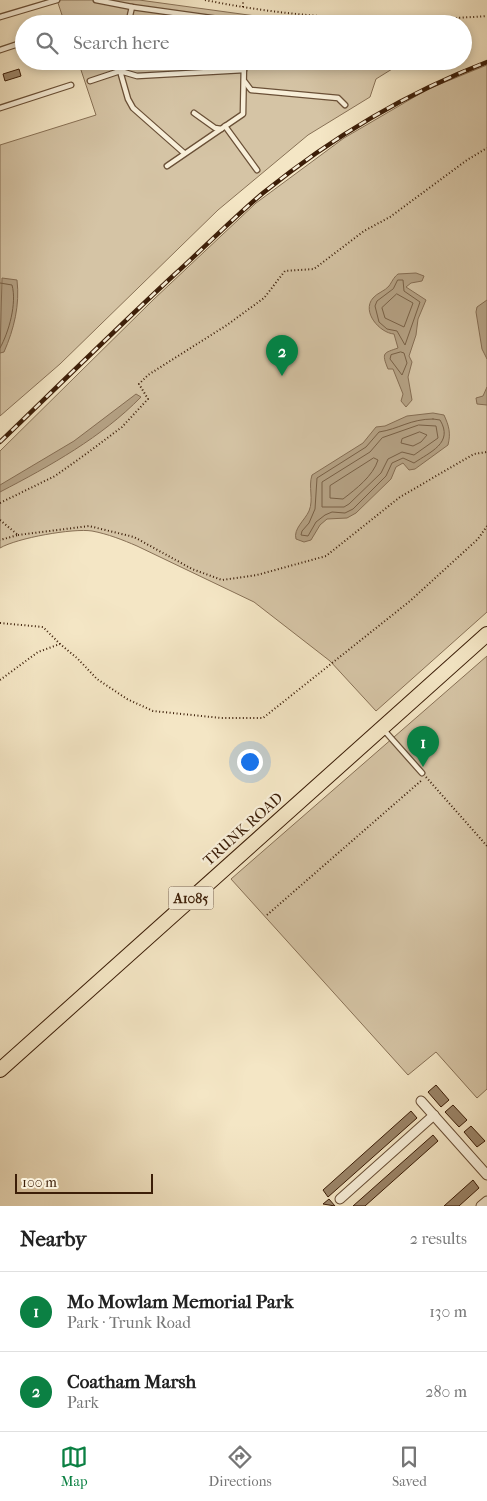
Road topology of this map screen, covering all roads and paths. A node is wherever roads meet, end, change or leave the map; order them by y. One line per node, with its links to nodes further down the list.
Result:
1 (57, 0): 11 (lane)
2 (96, 0): 5 (lane)
3 (204, 0): 6 (path)
4 (243, 0): 6 (path)
5 (132, 7): 7 (lane); 8 (lane)
6 (243, 7): 9 (path)
7 (130, 15)
8 (188, 15)
9 (331, 15)
10 (487, 16): 12 (path)
11 (0, 17)
12 (472, 17)
13 (15, 45): 14 (lane)
14 (0, 50)
15 (244, 70): 16 (lane); 17 (lane)
16 (120, 71): 18 (lane); 25 (lane)
17 (244, 78): 20 (lane); 23 (lane)
18 (90, 81)
19 (71, 85): 21 (lane)
20 (345, 105)
21 (0, 108)
22 (194, 113): 23 (lane)
23 (223, 127): 25 (lane); 27 (lane)
24 (487, 148): 29 (path)
25 (184, 153): 26 (lane)
26 (167, 166)
27 (257, 170)
28 (487, 452): 32 (path)
29 (0, 503)
30 (0, 520): 32 (path)
31 (487, 526): 36 (path)
32 (18, 535): 33 (path)
33 (0, 540)
34 (0, 623): 36 (path)
35 (487, 634): 38 (main road, TRUNK ROAD / A1085)
36 (60, 644): 37 (path)
37 (0, 680)
38 (381, 727): 39 (lane); 42 (main road, TRUNK ROAD / A1085)
39 (424, 775): 40 (path); 41 (path)
40 (487, 846)
41 (267, 915)
42 (0, 1070)
43 (421, 1101): 44 (street)
44 (434, 1115): 45 (street); 46 (street)
45 (487, 1175)
46 (340, 1199)
47 (487, 1201): 48 (street)
48 (481, 1206)

